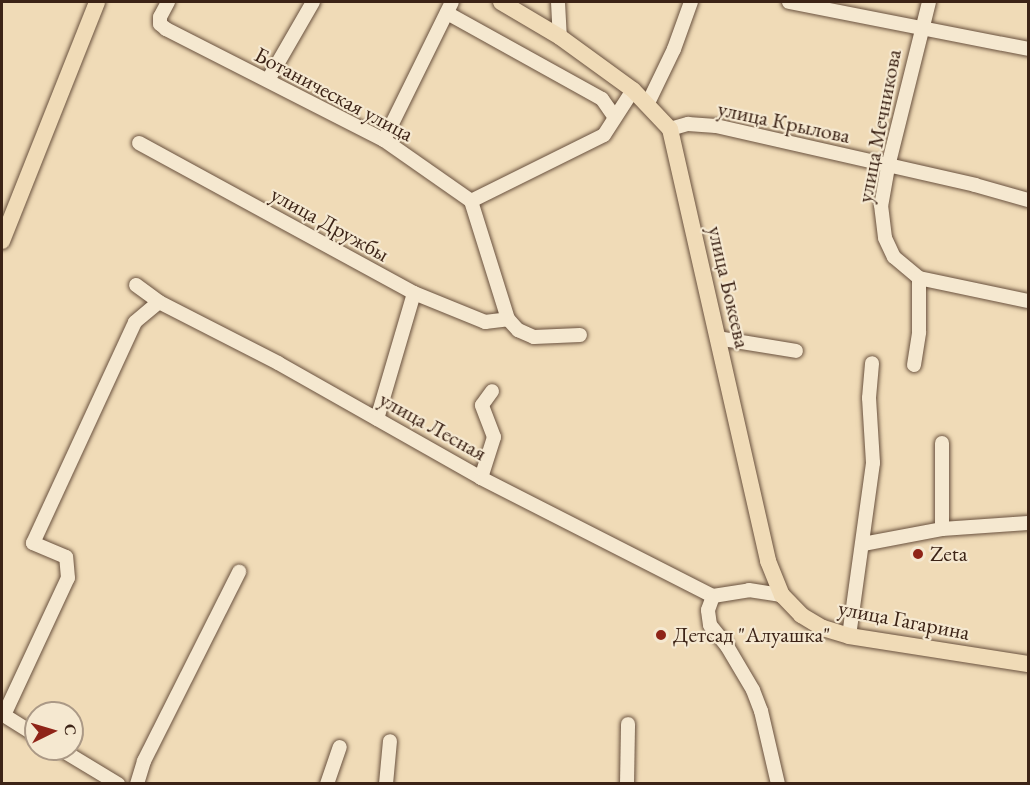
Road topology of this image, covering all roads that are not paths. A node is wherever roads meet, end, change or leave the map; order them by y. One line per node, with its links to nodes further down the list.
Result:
1 (97, 2): 23 (main road)
2 (168, 2): 13 (street, Ботаническая улица)
3 (313, 2): 13 (street)
4 (501, 2): 11 (main road, улица Бокеева)
5 (558, 2): 11 (street)
6 (691, 2): 15 (street)
7 (789, 2): 10 (street)
8 (929, 2): 10 (street, улица Мечникова)
9 (450, 7): 16 (street); 18 (street)
10 (921, 29): 12 (street); 20 (street, улица Мечникова)
11 (560, 36): 14 (main road, улица Бокеева)
12 (1029, 49)
13 (268, 80): 18 (street, Ботаническая улица)
14 (633, 90): 15 (main road, улица Бокеева); 16 (street)
15 (648, 103): 17 (main road, улица Бокеева)
16 (614, 116): 22 (street)
17 (670, 129): 20 (street, улица Крылова); 31 (main road, улица Бокеева)
18 (384, 140): 22 (street, Ботаническая улица)
19 (139, 143): 26 (street, улица Дружбы)
20 (888, 167): 21 (street, улица Крылова); 24 (street, улица Мечникова)
21 (1029, 200)
22 (471, 201): 29 (street)
23 (2, 241)
24 (919, 278): 27 (street, улица Мечникова); 34 (street)
25 (136, 285): 28 (street, улица Лесная)
26 (414, 293): 29 (street, улица Дружбы); 36 (street)
27 (1029, 301)
28 (159, 302): 36 (street, улица Лесная); 47 (street)
29 (508, 319): 30 (street)
30 (580, 335)
31 (717, 338): 32 (street); 43 (main road, улица Бокеева)
32 (796, 351)
33 (872, 363): 41 (street)
34 (914, 365)
35 (492, 390): 38 (street)
36 (377, 419): 38 (street, улица Лесная)
37 (942, 443): 40 (street)
38 (482, 478): 44 (street, улица Лесная)
39 (1029, 523): 40 (street)
40 (942, 529): 41 (street)
41 (863, 544): 45 (street)
42 (239, 572): 54 (street)
43 (782, 595): 44 (street); 45 (main road, улица Гагарина)
44 (713, 596): 58 (street)
45 (849, 636): 46 (main road, улица Гагарина)
46 (1029, 664)
47 (3, 715): 49 (street)
48 (628, 724): 57 (street)
49 (24, 728)
50 (390, 741): 56 (street)
51 (340, 747): 55 (street)
52 (80, 761): 53 (street)
53 (118, 783)
54 (137, 783)
55 (327, 783)
56 (386, 783)
57 (627, 783)
58 (778, 783)

